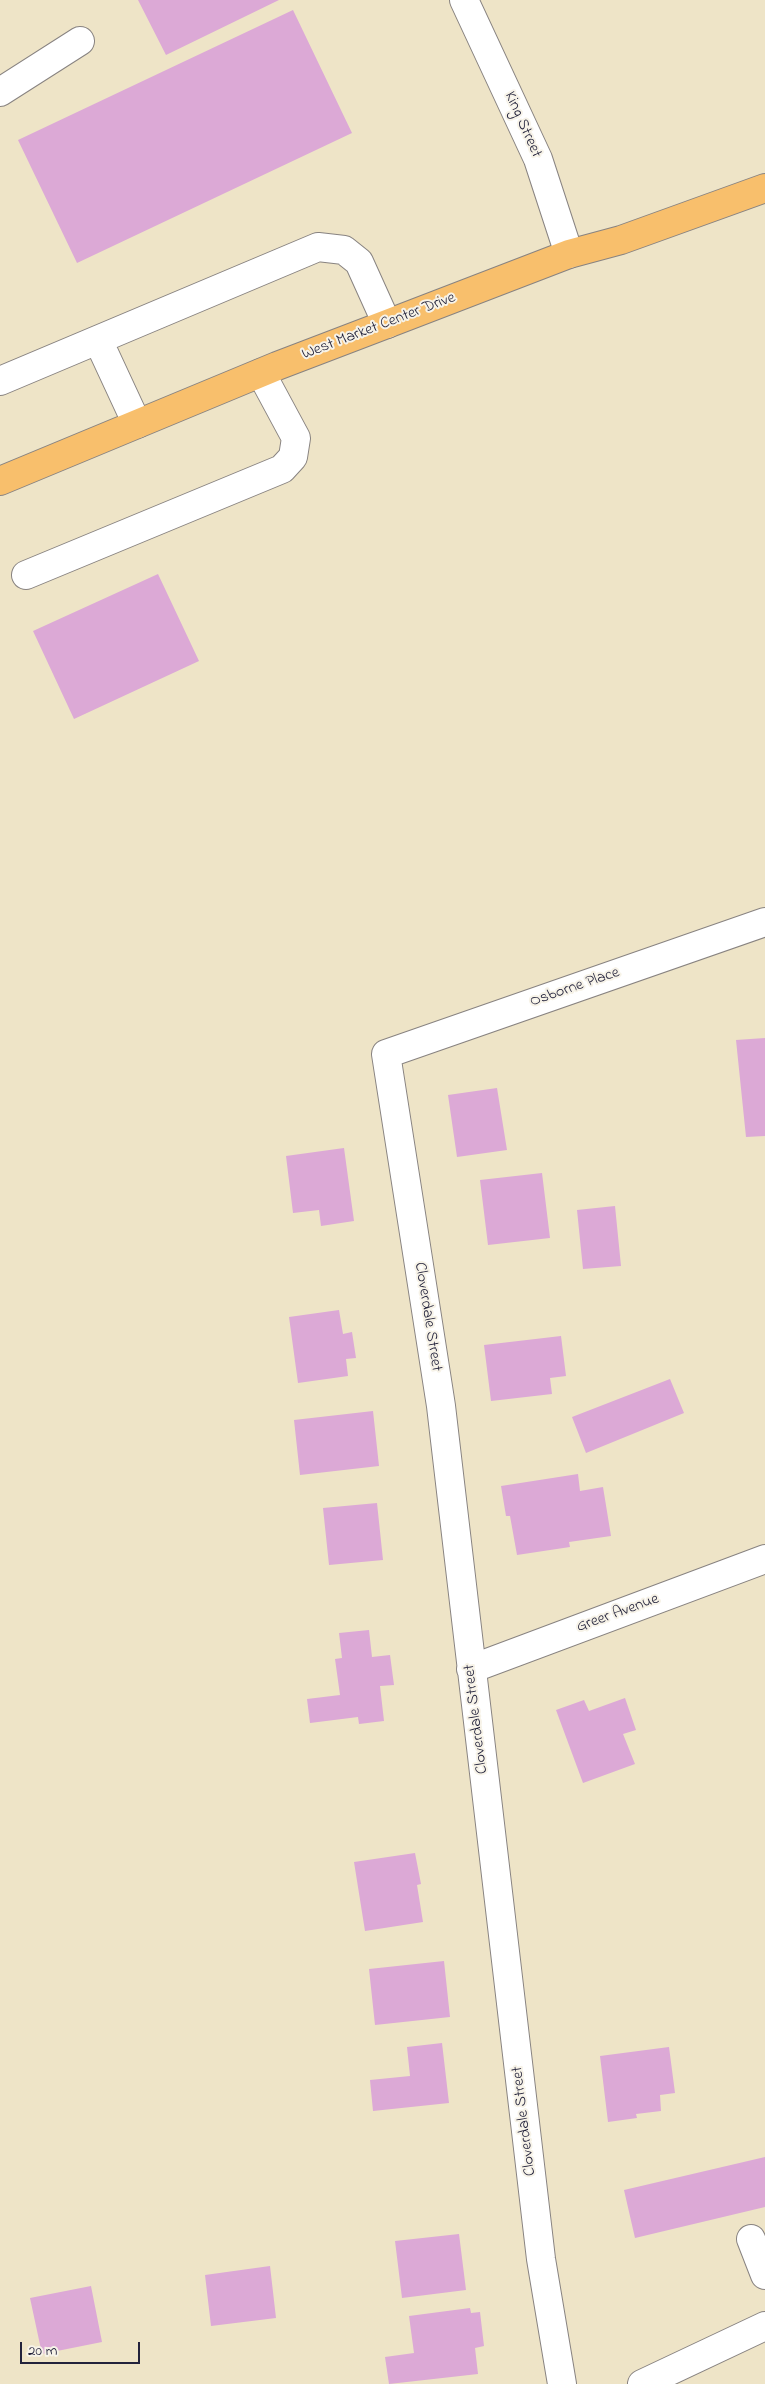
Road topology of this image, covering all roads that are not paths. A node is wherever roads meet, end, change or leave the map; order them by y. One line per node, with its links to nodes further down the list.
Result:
1 (464, 0): 5 (street, King Street)
2 (80, 41): 3 (street)
3 (0, 92)
4 (765, 188): 5 (main road, West Market Center Drive)
5 (570, 254): 6 (main road, West Market Center Drive)
6 (387, 324): 7 (street); 8 (main road, West Market Center Drive)
7 (98, 340): 9 (street); 10 (street)
8 (260, 373): 10 (main road, West Market Center Drive); 12 (street)
9 (0, 381)
10 (137, 424): 11 (main road, West Market Center Drive)
11 (0, 481)
12 (26, 576)
13 (765, 922): 14 (street, Osborne Place)
14 (386, 1054): 16 (street, Cloverdale Street)
15 (765, 1559): 16 (street, Greer Avenue)
16 (471, 1669): 20 (street, Cloverdale Street)
17 (751, 2239): 18 (street)
18 (765, 2276)
19 (765, 2326): 21 (street)
20 (562, 2384)
21 (642, 2384)

